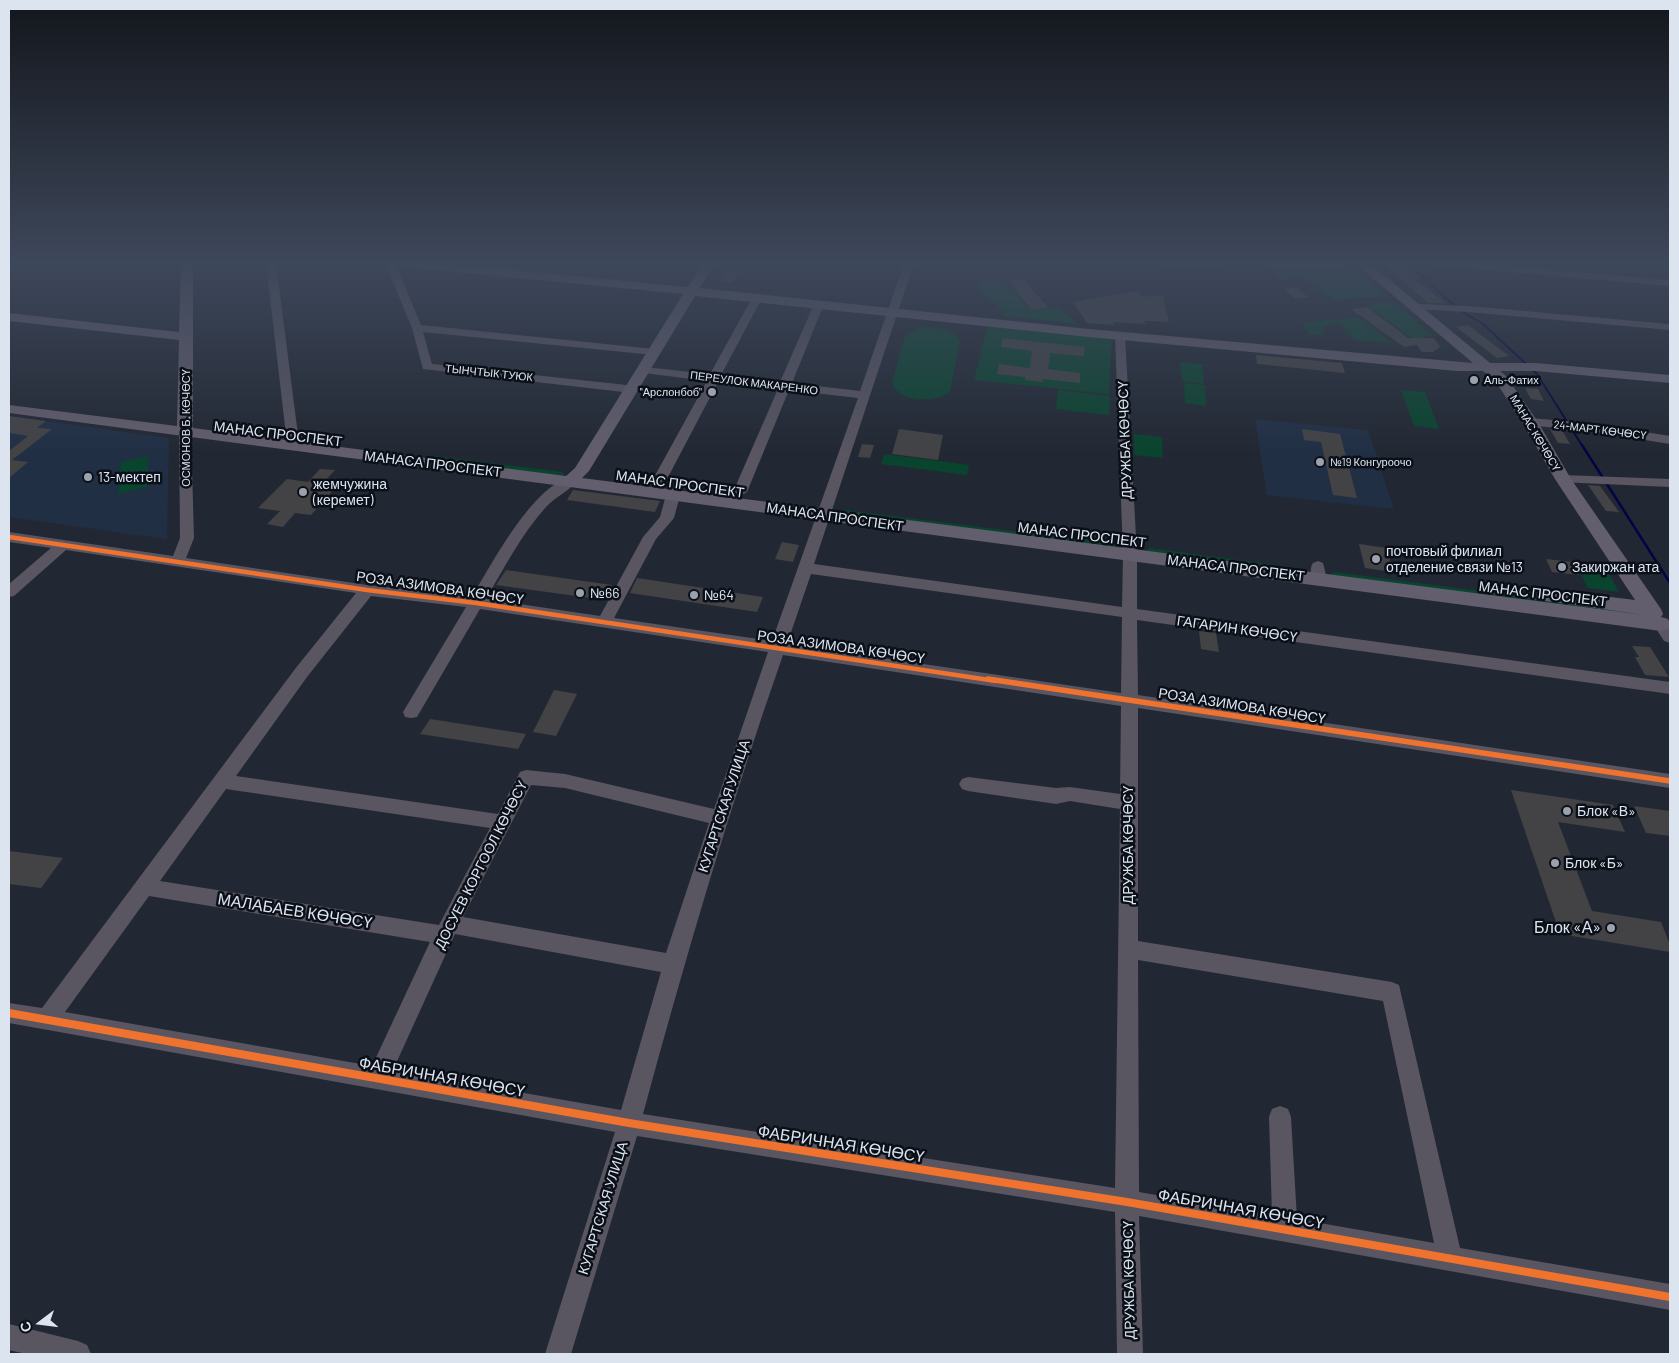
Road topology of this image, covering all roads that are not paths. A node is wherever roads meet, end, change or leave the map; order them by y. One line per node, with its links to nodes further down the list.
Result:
1 (94, 327): 12 (main road)
2 (186, 327): 12 (main road, ОСМОНОВ Б. КӨЧӨСҮ)
3 (279, 327): 27 (street)
4 (670, 327): 13 (main road)
5 (741, 327): 16 (street)
6 (809, 327): 18 (street)
7 (887, 327): 20 (street, КУГАРТСКАЯ УЛИЦА)
8 (1040, 327): 11 (main road)
9 (1439, 327): 14 (main road, МАНАС КӨЧӨСҮ)
10 (417, 328): 13 (street); 19 (street, ТЫНЧТЫК ТУЮК)
11 (1120, 335): 14 (main road); 39 (street, ДРУЖБА КӨЧӨСҮ)
12 (186, 337): 26 (main road, ОСМОНОВ Б. КӨЧӨСҮ)
13 (654, 352): 15 (main road)
14 (1488, 369): 17 (main road); 24 (main road, МАНАС КӨЧӨСҮ)
15 (644, 370): 16 (street, ПЕРЕУЛОК МАКАРЕНКО); 19 (main road)
16 (713, 378): 18 (street, ПЕРЕУЛОК МАКАРЕНКО); 32 (street)
17 (1670, 380)
18 (784, 387): 20 (street, ПЕРЕУЛОК МАКАРЕНКО); 35 (street)
19 (632, 389): 30 (main road)
20 (865, 395): 36 (street, КУГАРТСКАЯ УЛИЦА)
21 (9, 400): 22 (main road)
22 (42, 409): 23 (main road, МАНАСА ПРОСПЕКТ); 26 (main road, МАНАСА ПРОСПЕКТ)
23 (9, 410)
24 (1530, 422): 25 (street, 24-МАРТ КӨЧӨСҮ); 31 (main road, МАНАС КӨЧӨСҮ)
25 (1552, 424): 28 (street, 24-МАРТ КӨЧӨСҮ)
26 (185, 427): 27 (main road, МАНАС ПРОСПЕКТ); 29 (main road, МАНАСА ПРОСПЕКТ); 40 (street, ОСМОНОВ Б. КӨЧӨСҮ)
27 (292, 435): 29 (main road, МАНАС ПРОСПЕКТ)
28 (1670, 440)
29 (313, 443): 30 (main road, МАНАСА ПРОСПЕКТ)
30 (575, 477): 32 (main road, МАНАС ПРОСПЕКТ); 34 (main road, МАНАСА ПРОСПЕКТ); 45 (street)
31 (1563, 479): 33 (street); 46 (main road, МАНАС КӨЧӨСҮ)
32 (659, 481): 34 (main road, МАНАС ПРОСПЕКТ)
33 (1670, 483)
34 (674, 490): 35 (main road, МАНАС ПРОСПЕКТ); 36 (main road, МАНАСА ПРОСПЕКТ); 48 (street)
35 (740, 492): 36 (main road, МАНАС ПРОСПЕКТ)
36 (826, 509): 39 (main road, МАНАС ПРОСПЕКТ); 41 (street, КУГАРТСКАЯ УЛИЦА)
37 (9, 537): 38 (street, РОЗА АЗИМОВА КӨЧӨСҮ)
38 (62, 546): 40 (street, РОЗА АЗИМОВА КӨЧӨСҮ); 44 (street)
39 (1129, 548): 42 (main road, МАНАС ПРОСПЕКТ); 47 (street, ДРУЖБА КӨЧӨСҮ)
40 (178, 561): 43 (street, РОЗА АЗИМОВА КӨЧӨСҮ)
41 (805, 568): 47 (street, ГАГАРИН КӨЧӨСҮ); 50 (street, КУГАРТСКАЯ УЛИЦА)
42 (1319, 572): 46 (main road, МАНАС ПРОСПЕКТ); 49 (main road, МАНАСА ПРОСПЕКТ)
43 (367, 590): 45 (street, РОЗА АЗИМОВА КӨЧӨСҮ); 54 (street)
44 (9, 592)
45 (476, 603): 48 (street, РОЗА АЗИМОВА КӨЧӨСҮ); 53 (street)
46 (1649, 608): 49 (main road, МАНАС КӨЧӨСҮ)
47 (1130, 614): 51 (street, ГАГАРИН КӨЧӨСҮ); 52 (street, ДРУЖБА КӨЧӨСҮ)
48 (604, 622): 50 (street, РОЗА АЗИМОВА КӨЧӨСҮ)
49 (1665, 630)
50 (777, 649): 52 (street, РОЗА АЗИМОВА КӨЧӨСҮ); 58 (street, КУГАРТСКАЯ УЛИЦА)
51 (1670, 688)
52 (1128, 700): 55 (street, РОЗА АЗИМОВА КӨЧӨСҮ); 57 (street, ДРУЖБА КӨЧӨСҮ)
53 (411, 712)
54 (222, 781): 59 (street); 60 (street)
55 (1670, 781)
56 (968, 784): 57 (street)
57 (1128, 803): 62 (street, ДРУЖБА КӨЧӨСҮ)
58 (721, 818): 59 (street, ДОСУЕВ КОРГООЛ КӨЧӨСҮ); 63 (street, КУГАРТСКАЯ УЛИЦА)
59 (502, 822): 61 (street, ДОСУЕВ КОРГООЛ КӨЧӨСҮ)
60 (146, 887): 61 (street, МАЛАБАЕВ КӨЧӨСҮ); 65 (street)
61 (447, 930): 63 (street, МАЛАБАЕВ КӨЧӨСҮ); 66 (street, ДОСУЕВ КОРГООЛ КӨЧӨСҮ)
62 (1128, 949): 69 (street, ДРУЖБА КӨЧӨСҮ); 71 (street)
63 (673, 964): 68 (street, КУГАРТСКАЯ УЛИЦА)
64 (9, 1013): 65 (street, ФАБРИЧНАЯ КӨЧӨСҮ)
65 (47, 1019): 66 (street, ФАБРИЧНАЯ КӨЧӨСҮ)
66 (378, 1079): 68 (street, ФАБРИЧНАЯ КӨЧӨСҮ)
67 (1280, 1118): 70 (street)
68 (629, 1123): 69 (street, ФАБРИЧНАЯ КӨЧӨСҮ); 75 (street, КУГАРТСКАЯ УЛИЦА)
69 (1127, 1202): 70 (street, ФАБРИЧНАЯ КӨЧӨСҮ); 76 (street, ДРУЖБА КӨЧӨСҮ)
70 (1285, 1229): 71 (street, ФАБРИЧНАЯ КӨЧӨСҮ)
71 (1450, 1258): 72 (street, ФАБРИЧНАЯ КӨЧӨСҮ)
72 (1670, 1297)
73 (9, 1337): 74 (street)
74 (78, 1354)
75 (558, 1354)
76 (1130, 1354)

